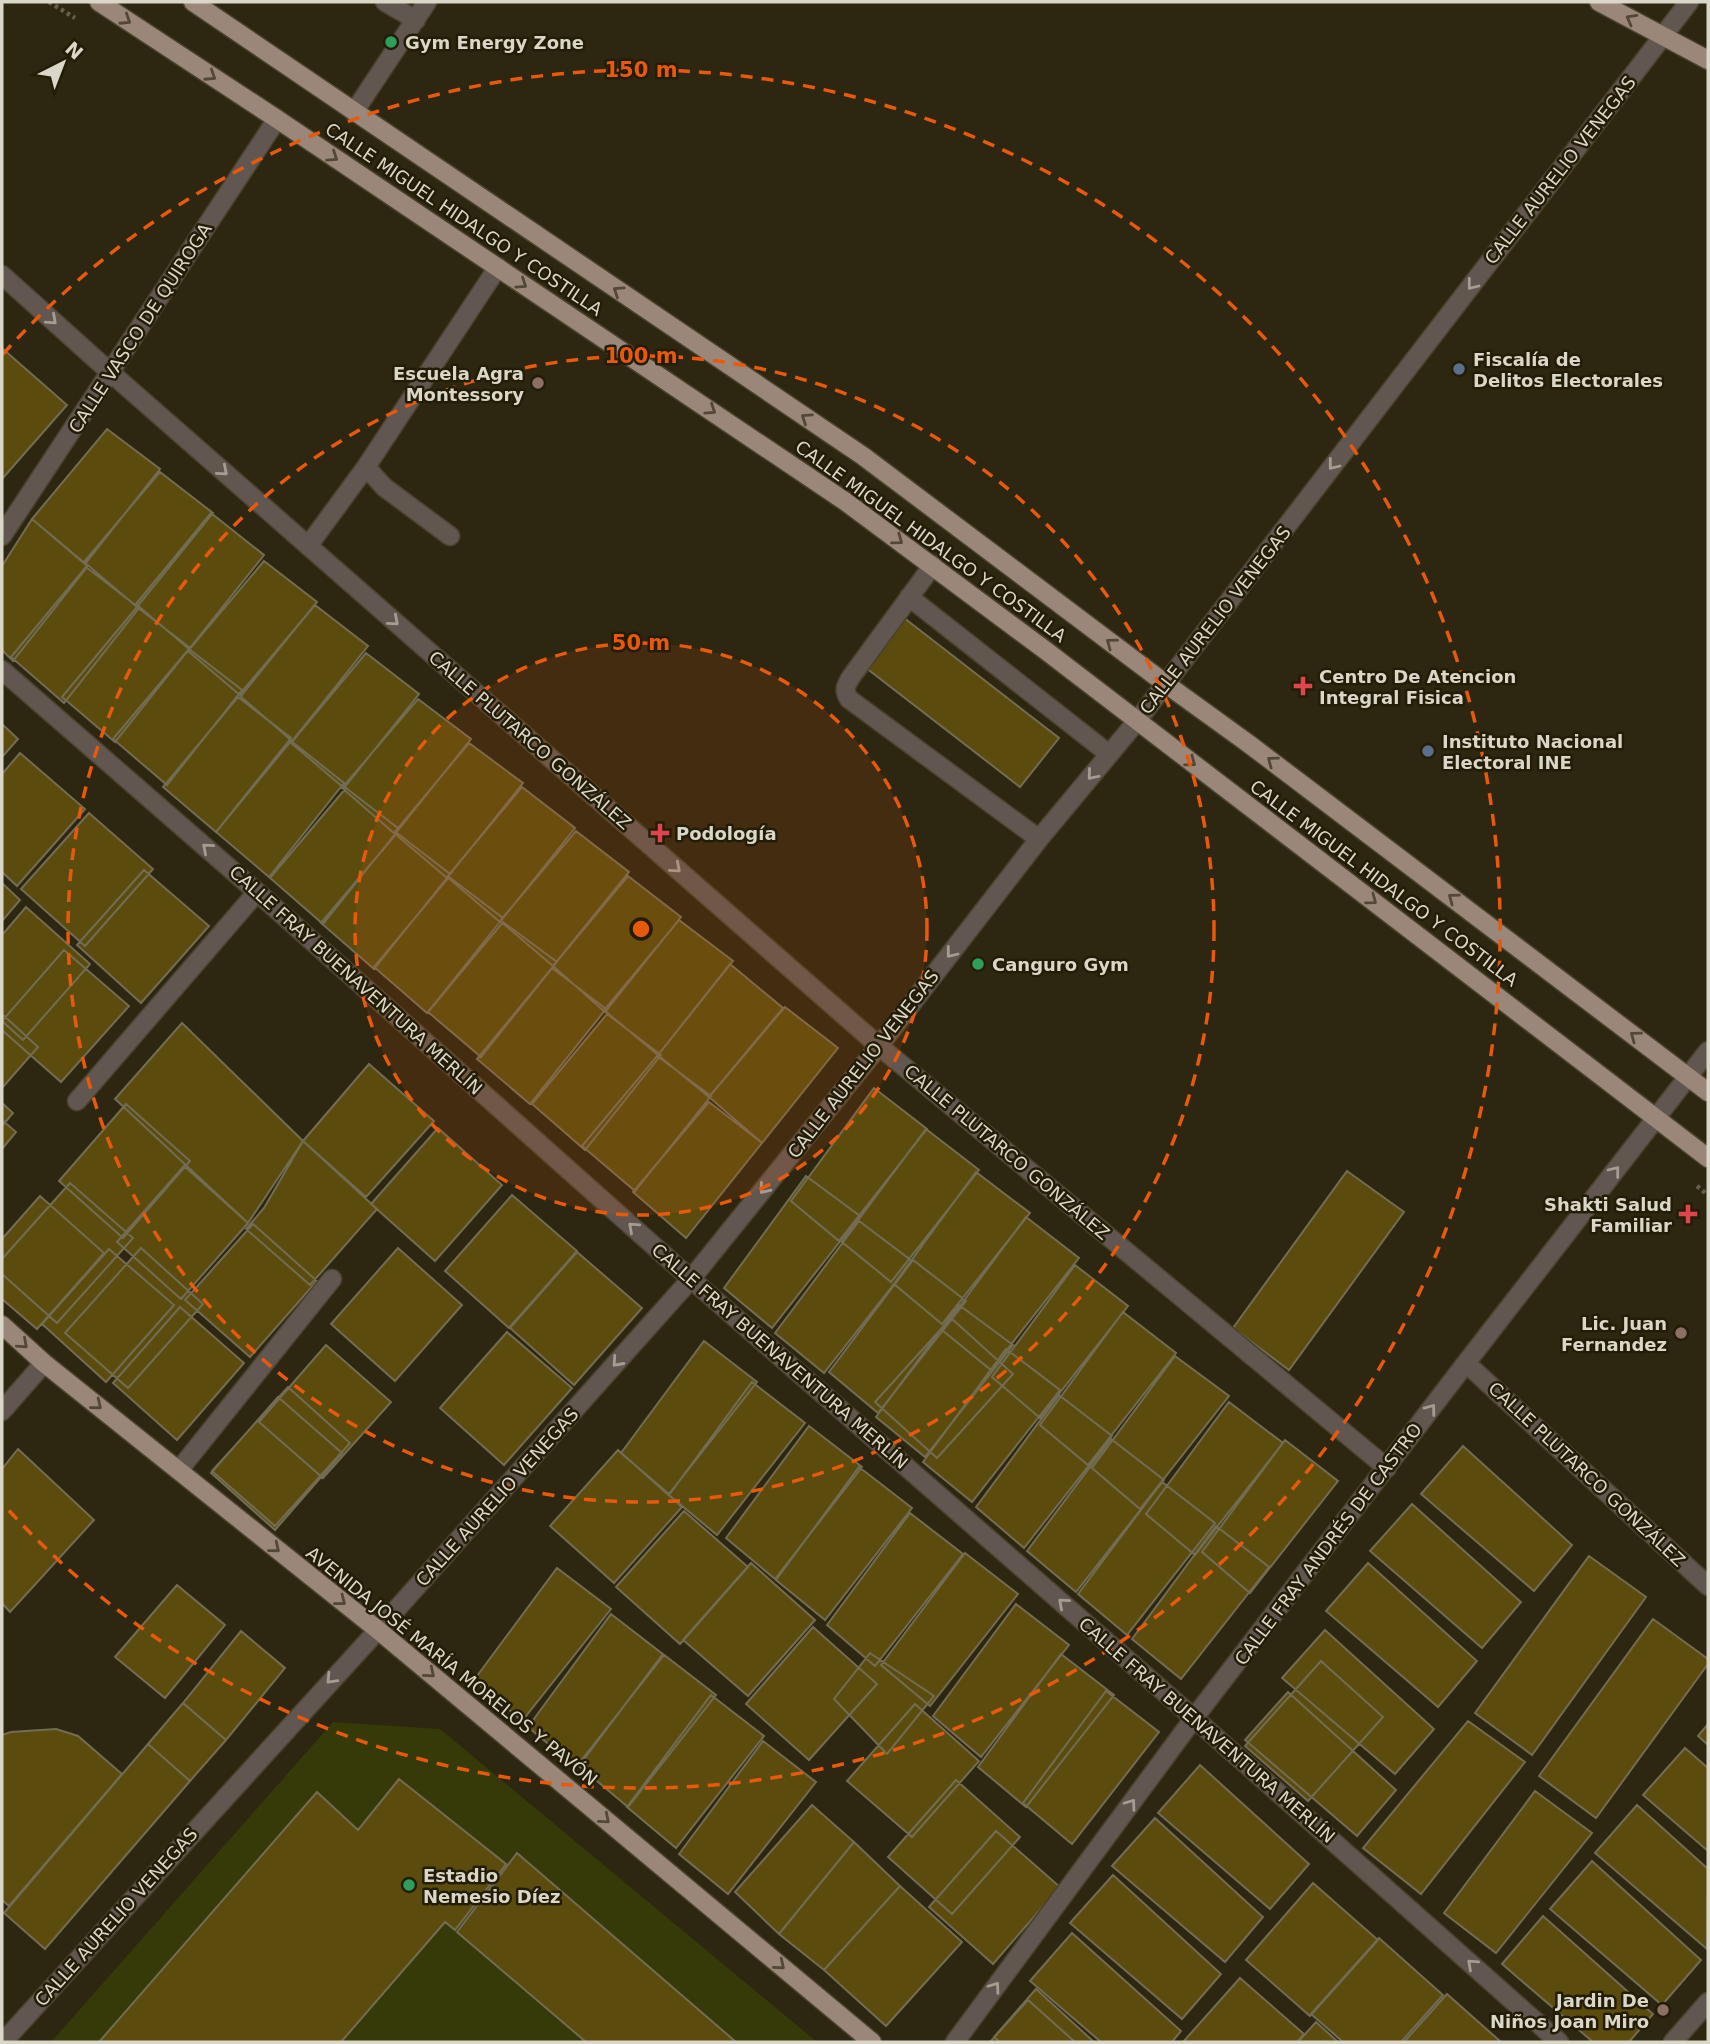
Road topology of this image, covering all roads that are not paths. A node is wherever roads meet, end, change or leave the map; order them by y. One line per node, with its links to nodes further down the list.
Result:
1 (99, 2): 11 (main road, CALLE MIGUEL HIDALGO Y COSTILLA, one-way to 11)
2 (193, 2): 10 (main road, CALLE MIGUEL HIDALGO Y COSTILLA)
3 (385, 2): 7 (street)
4 (427, 2): 7 (street)
5 (1599, 2): 8 (main road, one-way to 5)
6 (1689, 2): 8 (street, CALLE AURELIO VENEGAS)
7 (416, 20): 10 (street)
8 (1663, 36): 9 (main road); 22 (street, CALLE AURELIO VENEGAS, one-way to 22)
9 (1708, 60)
10 (354, 112): 22 (main road, CALLE MIGUEL HIDALGO Y COSTILLA, one-way to 10)
11 (277, 119): 12 (main road, CALLE MIGUEL HIDALGO Y COSTILLA, one-way to 12); 14 (street, CALLE VASCO DE QUIROGA)
12 (498, 267): 15 (street); 19 (main road, CALLE MIGUEL HIDALGO Y COSTILLA, one-way to 19)
13 (2, 275): 14 (street, CALLE PLUTARCO GONZÁLEZ, one-way to 14)
14 (111, 373): 16 (street, CALLE VASCO DE QUIROGA); 18 (street, CALLE PLUTARCO GONZÁLEZ, one-way to 18)
15 (366, 467): 17 (street); 18 (street)
16 (2, 536)
17 (450, 536)
18 (308, 546): 27 (street, CALLE PLUTARCO GONZÁLEZ, one-way to 27)
19 (933, 565): 20 (street); 23 (main road, CALLE MIGUEL HIDALGO Y COSTILLA)
20 (909, 597): 24 (street); 25 (street)
21 (2, 670): 26 (street, CALLE FRAY BUENAVENTURA MERLÍN, one-way to 21)
22 (1166, 684): 23 (street, CALLE AURELIO VENEGAS); 29 (main road, CALLE MIGUEL HIDALGO Y COSTILLA, one-way to 22)
23 (1137, 721): 24 (street, CALLE AURELIO VENEGAS); 32 (main road, CALLE MIGUEL HIDALGO Y COSTILLA, one-way to 32)
24 (1109, 754): 25 (street, CALLE AURELIO VENEGAS, one-way to 25)
25 (1039, 839): 27 (street, CALLE AURELIO VENEGAS, one-way to 27)
26 (257, 892): 31 (street); 35 (street, CALLE FRAY BUENAVENTURA MERLÍN, one-way to 26)
27 (879, 1046): 35 (street, CALLE AURELIO VENEGAS, one-way to 35); 40 (street, CALLE PLUTARCO GONZÁLEZ)
28 (1708, 1051): 29 (street, CALLE FRAY ANDRÉS DE CASTRO)
29 (1689, 1077): 30 (main road, CALLE MIGUEL HIDALGO Y COSTILLA); 32 (street, CALLE FRAY ANDRÉS DE CASTRO)
30 (1708, 1092)
31 (77, 1101)
32 (1656, 1118): 33 (main road, CALLE MIGUEL HIDALGO Y COSTILLA); 38 (street, CALLE FRAY ANDRÉS DE CASTRO, one-way to 32)
33 (1708, 1158)
34 (332, 1279): 41 (street)
35 (691, 1279): 43 (street, CALLE AURELIO VENEGAS, one-way to 43); 44 (street, CALLE FRAY BUENAVENTURA MERLÍN, one-way to 35)
36 (2, 1325): 37 (main road, AVENIDA JOSÉ MARÍA MORELOS Y PAVÓN, one-way to 37)
37 (44, 1363): 39 (street); 41 (main road, AVENIDA JOSÉ MARÍA MORELOS Y PAVÓN, one-way to 41)
38 (1466, 1363): 40 (street, CALLE FRAY ANDRÉS DE CASTRO, one-way to 38); 42 (street, CALLE PLUTARCO GONZÁLEZ)
39 (2, 1411)
40 (1387, 1468): 44 (street, CALLE FRAY ANDRÉS DE CASTRO)
41 (178, 1471): 43 (main road, AVENIDA JOSÉ MARÍA MORELOS Y PAVÓN, one-way to 43)
42 (1708, 1586)
43 (378, 1630): 46 (street, CALLE AURELIO VENEGAS, one-way to 46); 47 (main road, AVENIDA JOSÉ MARÍA MORELOS Y PAVÓN, one-way to 47)
44 (1194, 1718): 48 (street, CALLE FRAY ANDRÉS DE CASTRO, one-way to 44); 49 (street, CALLE FRAY BUENAVENTURA MERLÍN, one-way to 44)
45 (1708, 2002): 50 (street)
46 (3, 2042)
47 (872, 2042)
48 (955, 2042)
49 (1559, 2042)
50 (1673, 2042)

